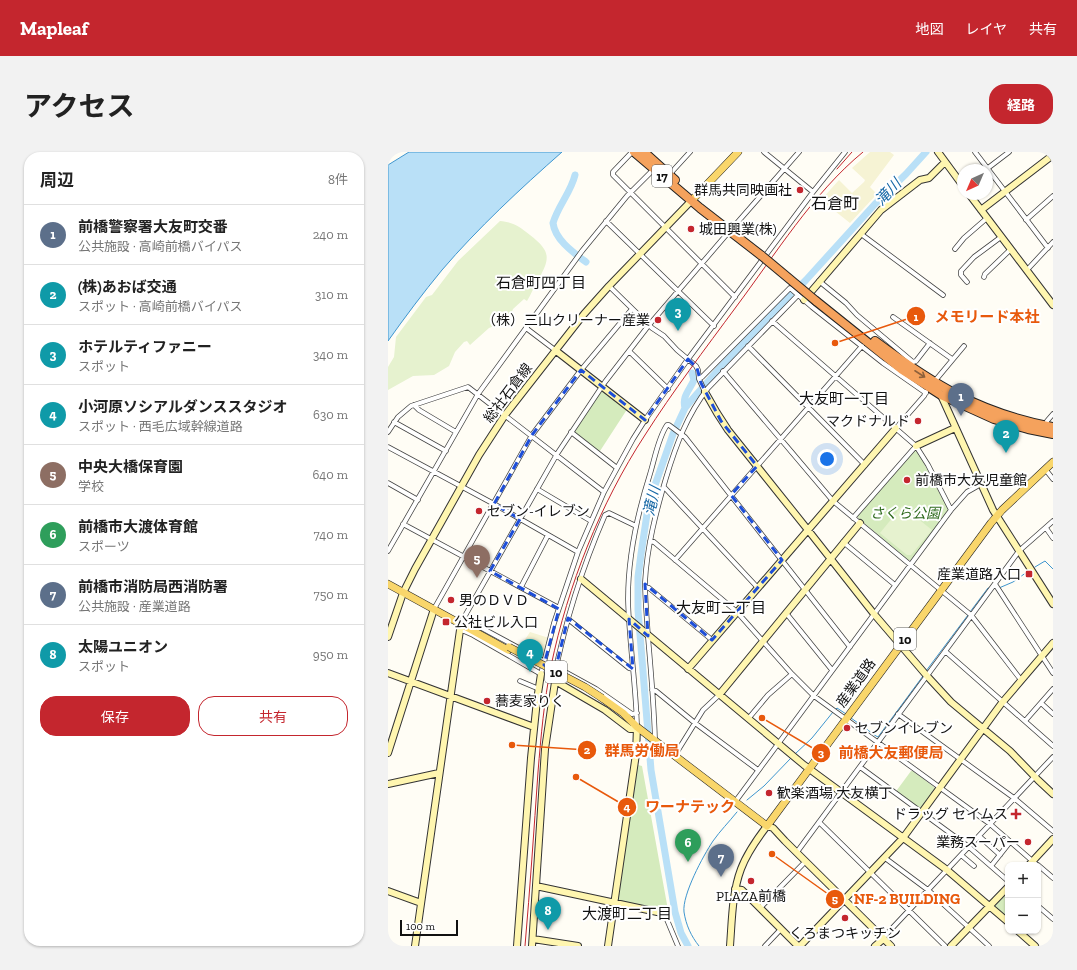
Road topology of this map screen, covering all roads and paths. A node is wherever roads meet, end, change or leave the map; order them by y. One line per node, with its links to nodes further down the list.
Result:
1 (633, 152): 16 (highway, 17); 22 (street)
2 (644, 152): 17 (highway, 17)
3 (690, 152): 17 (street)
4 (738, 152): 24 (main road)
5 (764, 152): 15 (street)
6 (799, 152): 15 (street)
7 (975, 152): 13 (street)
8 (1009, 152): 14 (street)
9 (842, 153): 20 (street)
10 (940, 153): 12 (street)
11 (1053, 155): 21 (street)
12 (945, 162): 19 (street); 33 (street)
13 (985, 164)
14 (993, 164)
15 (784, 168): 20 (street); 30 (street)
16 (654, 169): 22 (street); 24 (highway, 17)
17 (669, 175): 24 (highway, 17)
18 (993, 175): 21 (street)
19 (957, 178)
20 (813, 192): 49 (street)
21 (1005, 192): 26 (street); 28 (street)
22 (630, 193): 29 (street); 31 (street)
23 (1053, 196): 28 (street)
24 (693, 199): 31 (street, 総社石倉線); 71 (highway, 17, bridge)
25 (974, 200): 26 (street)
26 (981, 210): 27 (street)
27 (987, 218): 34 (street); 37 (street)
28 (1026, 220): 36 (street)
29 (606, 221): 39 (street); 57 (street)
30 (736, 224)
31 (665, 228): 39 (street, 総社石倉線); 40 (street)
32 (727, 234): 40 (street)
33 (861, 234): 43 (street); 48 (street)
34 (1001, 237): 38 (street); 44 (street)
35 (1053, 242): 36 (street)
36 (1048, 248): 41 (street)
37 (955, 249)
38 (1010, 249): 41 (street); 42 (street)
39 (640, 253): 45 (street, 総社石倉線); 46 (street)
40 (702, 264): 46 (street); 49 (street)
41 (1027, 270): 51 (street)
42 (984, 277)
43 (819, 281): 50 (street); 58 (street)
44 (967, 282)
45 (609, 286): 52 (street); 62 (street, 総社石倉線)
46 (678, 291): 55 (street); 56 (street)
47 (798, 295): 50 (street); 54 (street); 69 (street)
48 (943, 295)
49 (735, 297): 56 (street)
50 (804, 300): 60 (street)
51 (1053, 305)
52 (632, 309): 55 (street); 66 (street)
53 (893, 317): 58 (street)
54 (772, 321): 59 (street); 68 (street)
55 (649, 325): 63 (street); 64 (street)
56 (714, 326): 64 (street)
57 (526, 328): 62 (street); 74 (street)
58 (930, 343): 65 (street)
59 (748, 346): 67 (street); 77 (street)
60 (862, 346): 68 (street); 71 (street)
61 (964, 346): 65 (street)
62 (555, 350): 66 (street); 79 (street, 総社石倉線)
63 (629, 351): 70 (street); 72 (street)
64 (688, 359): 69 (street); 72 (street)
65 (952, 359): 71 (street)
66 (581, 370): 70 (street); 90 (street)
67 (723, 372): 73 (street); 91 (street)
68 (835, 376): 77 (street); 83 (street)
69 (700, 381): 73 (street)
70 (602, 386): 80 (street); 87 (street)
71 (931, 387): 75 (highway, 17); 82 (highway, 17); 83 (street)
72 (668, 389): 80 (street)
73 (705, 391): 88 (street); 98 (street)
74 (478, 394): 76 (street); 79 (street); 86 (street)
75 (941, 395): 84 (street); 89 (highway, 17)
76 (414, 405): 81 (street); 86 (street)
77 (808, 407): 91 (street); 97 (street)
78 (1053, 414): 82 (street)
79 (506, 415): 90 (street); 105 (street, 総社石倉線)
80 (645, 420): 99 (street)
81 (394, 422): 85 (street); 94 (street)
82 (1049, 426)
83 (896, 428): 92 (street); 97 (street)
84 (955, 428): 92 (street); 104 (street)
85 (388, 432)
86 (456, 432): 94 (street)
87 (571, 432): 95 (street); 99 (street)
88 (680, 433): 106 (street); 109 (street); 121 (street)
89 (1053, 434)
90 (532, 435): 95 (street); 112 (street)
91 (780, 439): 98 (street); 111 (street)
92 (916, 446): 113 (street); 115 (street)
93 (388, 447): 101 (street)
94 (446, 451): 101 (street)
95 (557, 454): 107 (street); 108 (street)
96 (1053, 462): 100 (main road, 産業道路 / 10)
97 (865, 465): 111 (street)
98 (757, 466): 109 (street); 124 (street)
99 (617, 468): 108 (street)
100 (1046, 469): 102 (street); 114 (main road, 産業道路 / 10)
101 (433, 471): 105 (street); 110 (street)
102 (1053, 479)
103 (388, 483): 110 (street)
104 (981, 484): 113 (street); 114 (street)
105 (461, 486): 112 (street); 127 (street, 総社石倉線)
106 (664, 487): 122 (street); 128 (street)
107 (537, 489): 116 (street); 117 (street)
108 (604, 492): 117 (street)
109 (731, 495): 122 (street); 136 (street)
110 (418, 500): 120 (street)
111 (833, 502): 115 (street); 124 (street)
112 (494, 504): 116 (street); 133 (street)
113 (951, 510): 137 (street)
114 (996, 516): 131 (street); 147 (main road, 産業道路 / 10)
115 (853, 518): 119 (street)
116 (520, 519): 125 (street); 138 (street)
117 (591, 521): 132 (street)
118 (1053, 522): 123 (street)
119 (860, 523): 129 (street); 137 (street)
120 (403, 524): 127 (street); 130 (street)
121 (636, 526): 139 (street); 158 (street)
122 (702, 528): 135 (street); 145 (street)
123 (1046, 528): 126 (street); 131 (street)
124 (808, 530): 134 (street); 136 (street)
125 (548, 536): 132 (street); 143 (street)
126 (1053, 538)
127 (431, 539): 133 (street); 148 (street, 総社石倉線)
128 (650, 541): 135 (street); 144 (street)
129 (843, 542): 134 (street); 142 (street)
130 (389, 549)
131 (1019, 551): 141 (street); 149 (street)
132 (578, 552): 150 (street)
133 (464, 557): 138 (street); 151 (street)
134 (830, 558): 146 (street); 154 (street)
135 (675, 560): 152 (street)
136 (782, 560): 145 (street); 146 (street)
137 (910, 565): 142 (street); 147 (street)
138 (490, 571): 143 (street); 157 (street)
139 (581, 579): 156 (street); 158 (street)
140 (388, 584): 148 (main road, 10)
141 (995, 584): 155 (street); 168 (street)
142 (895, 585): 154 (street)
143 (521, 587): 150 (street)
144 (645, 587): 160 (street); 162 (street)
145 (758, 588): 152 (street)
146 (805, 589): 153 (street); 165 (street)
147 (942, 589): 155 (street); 166 (main road, 産業道路 / 10)
148 (403, 593): 151 (main road, 10); 161 (street, 総社石倉線)
149 (1053, 604)
150 (559, 608): 169 (street)
151 (434, 609): 157 (main road, 10); 181 (street)
152 (737, 612): 162 (street); 163 (street)
153 (786, 613): 163 (street); 173 (street)
154 (874, 614): 165 (street); 166 (street)
155 (971, 615): 167 (street); 179 (street)
156 (568, 619): 170 (street); 171 (street)
157 (459, 620): 169 (street); 199 (main road, 10, bridge)
158 (631, 621): 160 (street); 171 (street)
159 (460, 630): 176 (street); 187 (street)
160 (647, 635): 172 (street); 185 (street)
161 (388, 636)
162 (712, 640): 172 (street)
163 (763, 640): 177 (street); 186 (street)
164 (1053, 643): 168 (street)
165 (850, 646): 173 (street)
166 (900, 646): 178 (street); 195 (main road, 産業道路 / 10)
167 (945, 651): 178 (street); 189 (street)
168 (1042, 656): 175 (street); 179 (street)
169 (545, 662): 176 (street)
170 (556, 667): 182 (street); 191 (street)
171 (633, 669): 191 (street)
172 (688, 669): 186 (street)
173 (832, 670): 188 (street)
174 (388, 673): 181 (street)
175 (1053, 673)
176 (542, 674): 183 (street)
177 (792, 674): 188 (street); 194 (street)
178 (926, 676): 192 (street); 200 (street)
179 (1021, 680): 189 (street)
180 (520, 681): 183 (street)
181 (411, 682): 187 (street); 205 (street)
182 (555, 682): 199 (street); 244 (street)
183 (539, 689): 198 (street)
184 (1053, 689): 190 (street)
185 (652, 690): 197 (street); 201 (street)
186 (719, 695): 194 (street); 197 (street)
187 (450, 696): 198 (street); 212 (street)
188 (814, 696): 195 (street); 203 (street)
189 (1003, 702): 196 (street); 200 (street)
190 (1041, 703): 193 (street); 196 (street)
191 (637, 713): 199 (street)
192 (898, 714): 202 (street); 208 (street)
193 (1053, 714)
194 (748, 719): 203 (street)
195 (846, 719): 202 (street); 210 (main road, 産業道路 / 10)
196 (1025, 721): 204 (street)
197 (695, 723): 206 (street); 211 (street)
198 (534, 728): 265 (street)
199 (639, 728): 201 (main road, 10); 250 (street)
200 (983, 728): 208 (street); 213 (street)
201 (654, 739): 206 (main road, 10)
202 (878, 742): 209 (street); 215 (street)
203 (778, 744): 210 (street); 211 (street)
204 (1053, 746)
205 (388, 753)
206 (675, 755): 219 (main road, 10)
207 (1053, 757): 213 (street)
208 (960, 758): 215 (street); 218 (street)
209 (860, 767): 216 (street); 220 (street)
210 (809, 769): 216 (street); 223 (main road, 産業道路 / 10)
211 (758, 770): 219 (street)
212 (439, 773): 214 (street); 251 (street)
213 (1035, 777): 217 (street); 218 (street)
214 (388, 784)
215 (940, 788): 220 (street); 222 (street)
216 (841, 792): 221 (street); 226 (street)
217 (1053, 794)
218 (1014, 798): 222 (street); 224 (street)
219 (735, 802): 223 (main road, 10)
220 (922, 813): 226 (street); 229 (street)
221 (819, 822): 230 (street); 241 (street)
222 (990, 824): 225 (street); 228 (street)
223 (767, 826): 230 (street); 236 (street); 245 (street, 産業道路)
224 (1053, 831)
225 (979, 836): 229 (street); 231 (street)
226 (903, 838): 233 (street); 240 (street)
227 (1053, 839): 235 (street)
228 (1010, 842): 231 (street); 234 (street)
229 (969, 847): 232 (street); 238 (street)
230 (797, 852): 249 (street)
231 (1000, 854): 238 (street)
232 (961, 855): 237 (street); 240 (street)
233 (885, 858): 241 (street); 246 (street)
234 (1032, 862)
235 (1036, 862)
236 (803, 864): 249 (street); 253 (street)
237 (974, 866)
238 (991, 866): 242 (street)
239 (1041, 869): 243 (street)
240 (947, 870): 246 (street); 252 (street)
241 (870, 872): 249 (street); 255 (street)
242 (1005, 878)
243 (1053, 878)
244 (536, 886): 250 (street); 262 (street)
245 (735, 888): 253 (street); 270 (street, 産業道路)
246 (928, 890): 255 (street); 259 (street)
247 (1005, 890): 252 (street)
248 (388, 891): 251 (street)
249 (843, 901): 263 (street); 272 (street)
250 (614, 902): 256 (street); 268 (street)
251 (421, 903): 264 (street)
252 (989, 906): 257 (street); 259 (street)
253 (760, 908): 260 (street)
254 (1041, 909): 258 (street)
255 (909, 910): 263 (street); 276 (street)
256 (662, 913): 269 (street)
257 (1005, 919)
258 (1053, 919)
259 (969, 928): 277 (street); 278 (street)
260 (781, 929): 271 (street); 272 (street)
261 (1021, 934): 279 (street)
262 (533, 939): 266 (street); 267 (street)
263 (882, 939): 273 (street); 274 (street); 275 (street)
264 (415, 946)
265 (517, 946)
266 (532, 946)
267 (578, 946)
268 (608, 946)
269 (678, 946)
270 (730, 946)
271 (765, 946)
272 (799, 946)
273 (875, 946)
274 (886, 946)
275 (891, 946)
276 (945, 946)
277 (951, 946)
278 (989, 946)
279 (1035, 946)

